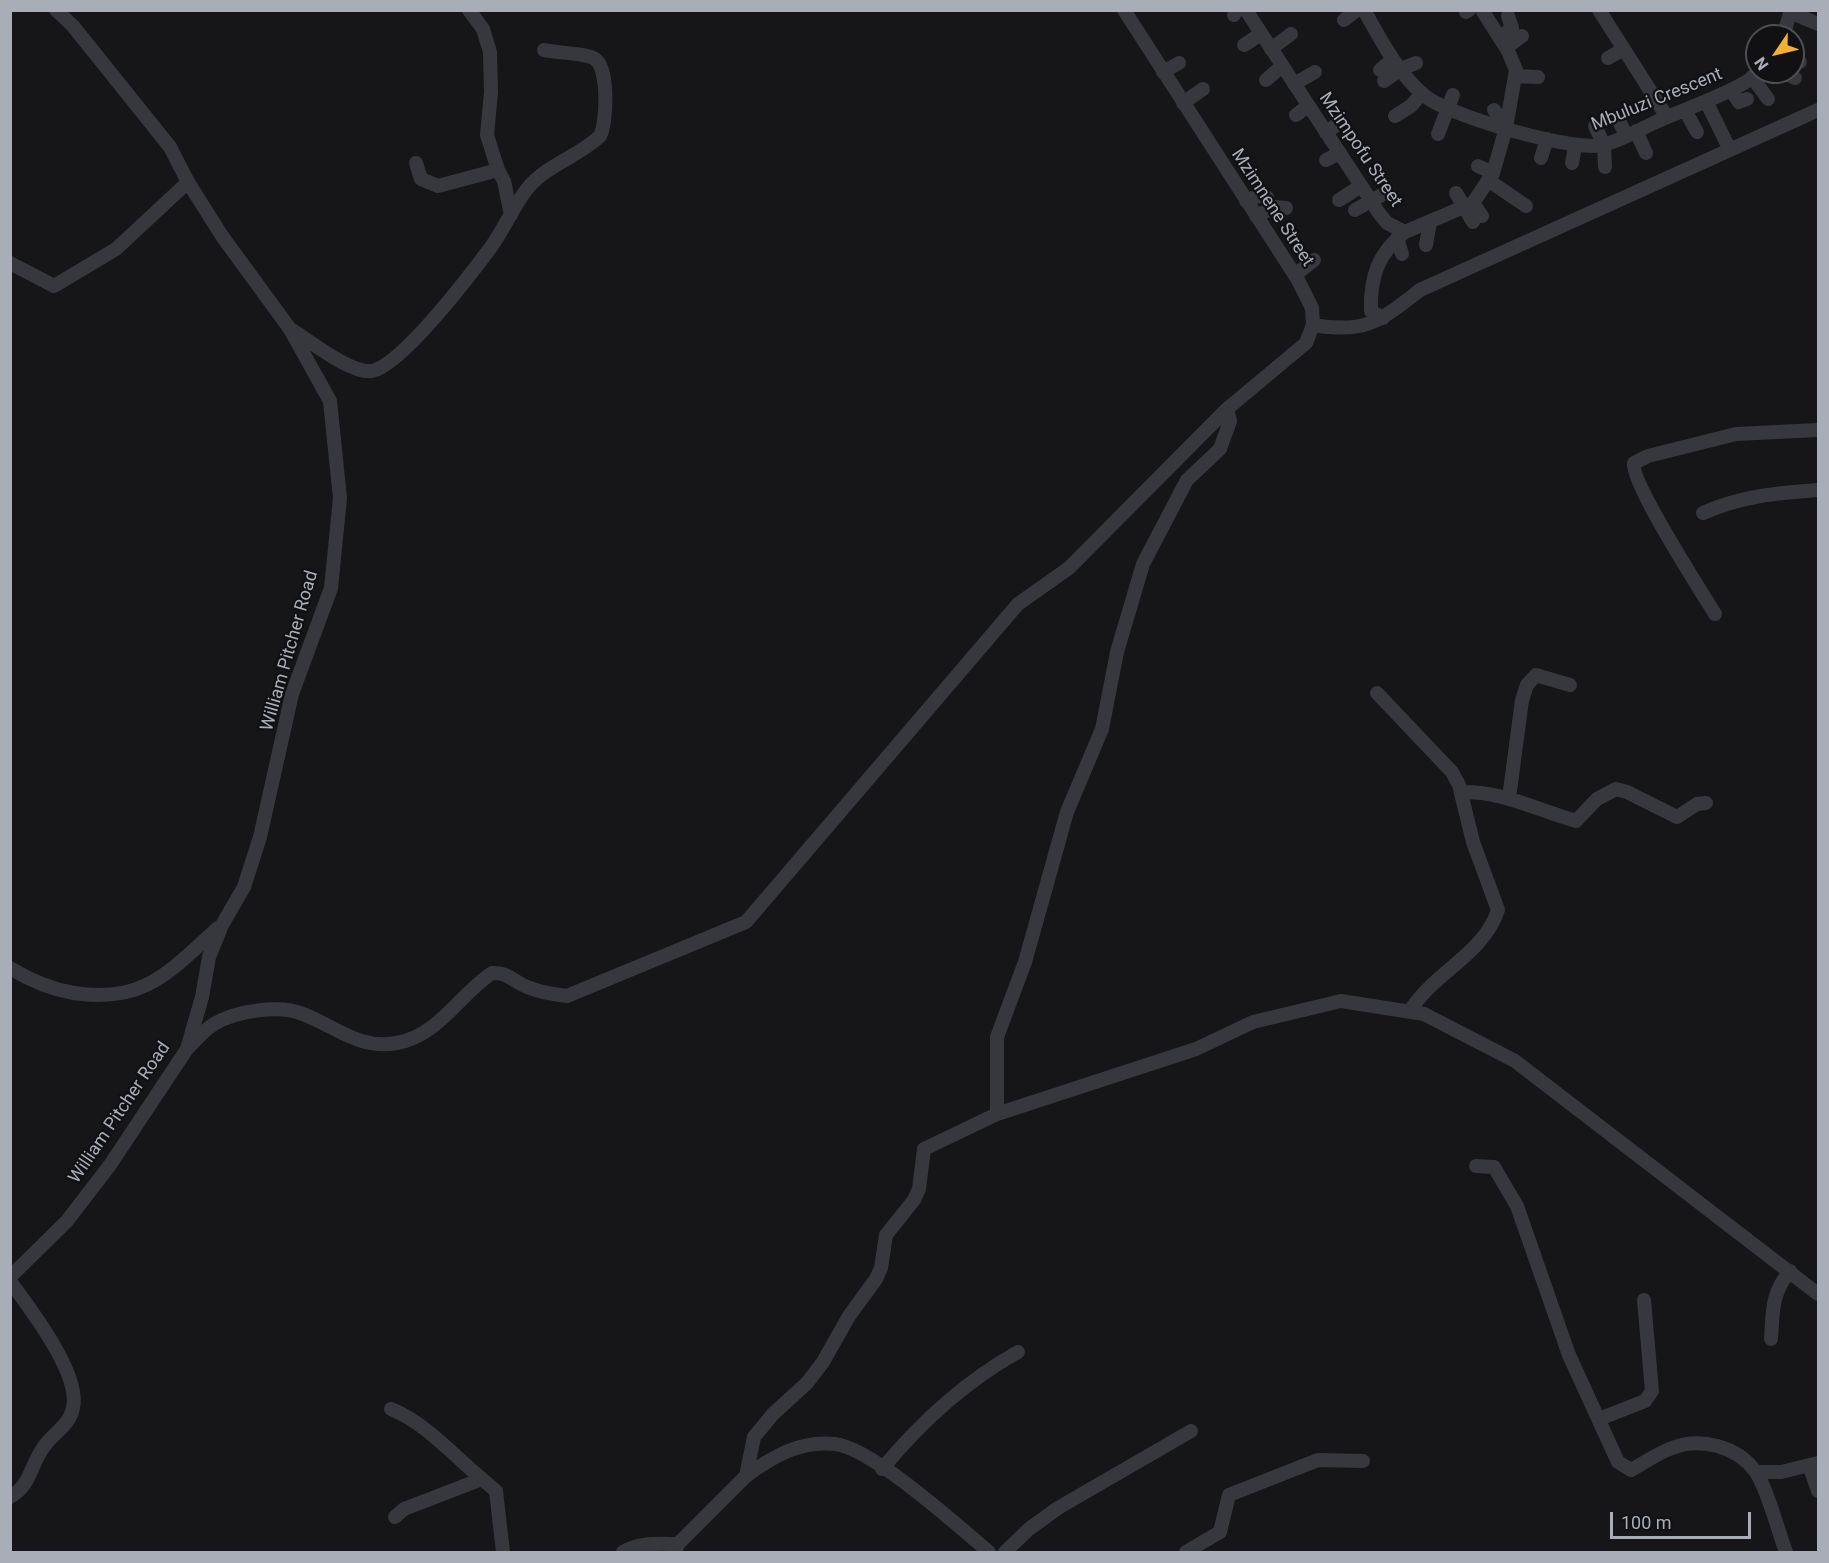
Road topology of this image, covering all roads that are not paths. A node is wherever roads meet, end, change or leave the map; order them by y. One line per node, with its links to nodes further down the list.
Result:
1 (56, 10): 73 (street, William Pitcher Road)
2 (469, 10): 71 (street)
3 (1357, 10): 11 (street)
4 (1364, 10): 24 (street, Mbuluzi Crescent)
5 (1482, 10): 16 (street)
6 (1599, 10): 17 (street)
7 (1126, 11): 26 (street, Mzimnene Street)
8 (1790, 11): 12 (street)
9 (1238, 12): 13 (street, Mzimpofu Street)
10 (1508, 16): 16 (street)
11 (1344, 20)
12 (1818, 24)
13 (1261, 34): 18 (street); 19 (street, Mzimpofu Street)
14 (1291, 34): 19 (street)
15 (1522, 36): 16 (street)
16 (1497, 42): 29 (street)
17 (1615, 43): 21 (street); 51 (street)
18 (1244, 45)
19 (1271, 49): 25 (street, Mzimpofu Street)
20 (544, 50): 85 (street)
21 (1608, 58)
22 (1179, 63): 26 (street)
23 (1416, 63): 24 (street)
24 (1397, 64): 28 (street); 37 (street, Mbuluzi Crescent)
25 (1282, 66): 31 (street); 33 (street, Mzimpofu Street)
26 (1163, 72): 42 (street, Mzimnene Street)
27 (1315, 72): 33 (street)
28 (1382, 75)
29 (1515, 76): 30 (street); 54 (street)
30 (1538, 77)
31 (1266, 80)
32 (1745, 82): 36 (street, Mbuluzi Crescent)
33 (1294, 84): 43 (street, Mzimpofu Street)
34 (1761, 84): 40 (street)
35 (1203, 89): 42 (street)
36 (1731, 90): 39 (street); 41 (street, Mbuluzi Crescent)
37 (1422, 93): 44 (street, Mbuluzi Crescent); 49 (street)
38 (1453, 95): 44 (street)
39 (1747, 99)
40 (1768, 99)
41 (1706, 101): 46 (street, Mbuluzi Crescent); 62 (street)
42 (1183, 103): 79 (street, Mzimnene Street)
43 (1308, 106): 48 (street); 57 (street, Mzimpofu Street)
44 (1446, 108): 54 (street, Mbuluzi Crescent); 59 (street)
45 (1494, 110): 54 (street)
46 (1685, 110): 51 (street, Mbuluzi Crescent); 56 (street)
47 (1818, 110): 62 (street)
48 (1296, 115)
49 (1395, 116)
50 (1617, 117): 58 (street)
51 (1667, 117): 58 (street, Mbuluzi Crescent)
52 (1340, 122): 57 (street)
53 (1595, 126): 60 (street)
54 (1503, 127): 55 (street, Mbuluzi Crescent); 72 (street)
55 (1540, 132): 61 (street, Mbuluzi Crescent); 65 (street)
56 (1697, 132)
57 (1326, 133): 63 (street, Mzimpofu Street)
58 (1631, 133): 60 (street, Mbuluzi Crescent); 64 (street)
59 (1438, 134)
60 (1604, 145): 61 (street, Mbuluzi Crescent); 70 (street)
61 (1575, 146): 68 (street)
62 (1730, 150): 94 (street)
63 (1340, 153): 66 (street); 74 (street, Mzimpofu Street)
64 (1647, 153)
65 (1541, 158)
66 (1326, 160)
67 (416, 163): 71 (street)
68 (1572, 163)
69 (1478, 166): 72 (street)
70 (1605, 168)
71 (498, 170): 85 (street)
72 (1491, 176): 81 (street); 82 (street)
73 (188, 182): 92 (street); 96 (street, William Pitcher Road)
74 (1361, 186): 78 (street); 80 (street, Mzimpofu Street)
75 (1387, 192): 80 (street)
76 (1456, 193): 81 (street)
77 (1267, 197): 79 (street)
78 (1339, 200)
79 (1246, 201): 86 (street, Mzimnene Street)
80 (1371, 201): 84 (street); 88 (street, Mzimpofu Street)
81 (1468, 205): 87 (street); 88 (street)
82 (1526, 206)
83 (1286, 208): 86 (street)
84 (1355, 210)
85 (511, 215): 96 (street)
86 (1256, 216): 93 (street, Mzimnene Street)
87 (1478, 219)
88 (1413, 228): 89 (street); 90 (street); 94 (street)
89 (1426, 244)
90 (1402, 254)
91 (1314, 260): 93 (street)
92 (10, 263)
93 (1295, 276): 95 (street, Mzimnene Street)
94 (1383, 318): 95 (street)
95 (1313, 325): 97 (street)
96 (290, 329): 107 (street, William Pitcher Road)
97 (1227, 409): 110 (street); 111 (street)
98 (1818, 430): 101 (street)
99 (1818, 490): 100 (street)
100 (1703, 513)
101 (1715, 614)
102 (1570, 686): 105 (street)
103 (1377, 693): 104 (street)
104 (1461, 792): 105 (street); 109 (street)
105 (1509, 798): 106 (street)
106 (1706, 803)
107 (222, 925): 108 (street); 110 (street, William Pitcher Road)
108 (10, 968)
109 (1410, 1011): 111 (street); 113 (street)
110 (187, 1048): 114 (street, William Pitcher Road)
111 (997, 1114): 122 (street)
112 (1476, 1166): 120 (street)
113 (1790, 1271): 115 (street); 117 (street)
114 (10, 1279): 131 (street)
115 (1818, 1294)
116 (1644, 1300): 120 (street)
117 (1771, 1339)
118 (1018, 1352): 126 (street)
119 (391, 1408): 129 (street)
120 (1599, 1419): 127 (street)
121 (1191, 1431): 137 (street)
122 (754, 1437): 123 (street); 128 (street)
123 (774, 1456): 126 (street); 128 (street)
124 (1363, 1461): 138 (street)
125 (1814, 1464): 127 (street); 130 (street)
126 (882, 1468): 136 (street)
127 (1756, 1472): 139 (street)
128 (746, 1476): 133 (street)
129 (482, 1479): 132 (street); 134 (street)
130 (1818, 1491)
131 (10, 1497)
132 (395, 1516)
133 (677, 1548): 135 (street)
134 (503, 1552)
135 (622, 1552)
136 (989, 1552)
137 (1005, 1552)
138 (1186, 1552)
139 (1786, 1552)

